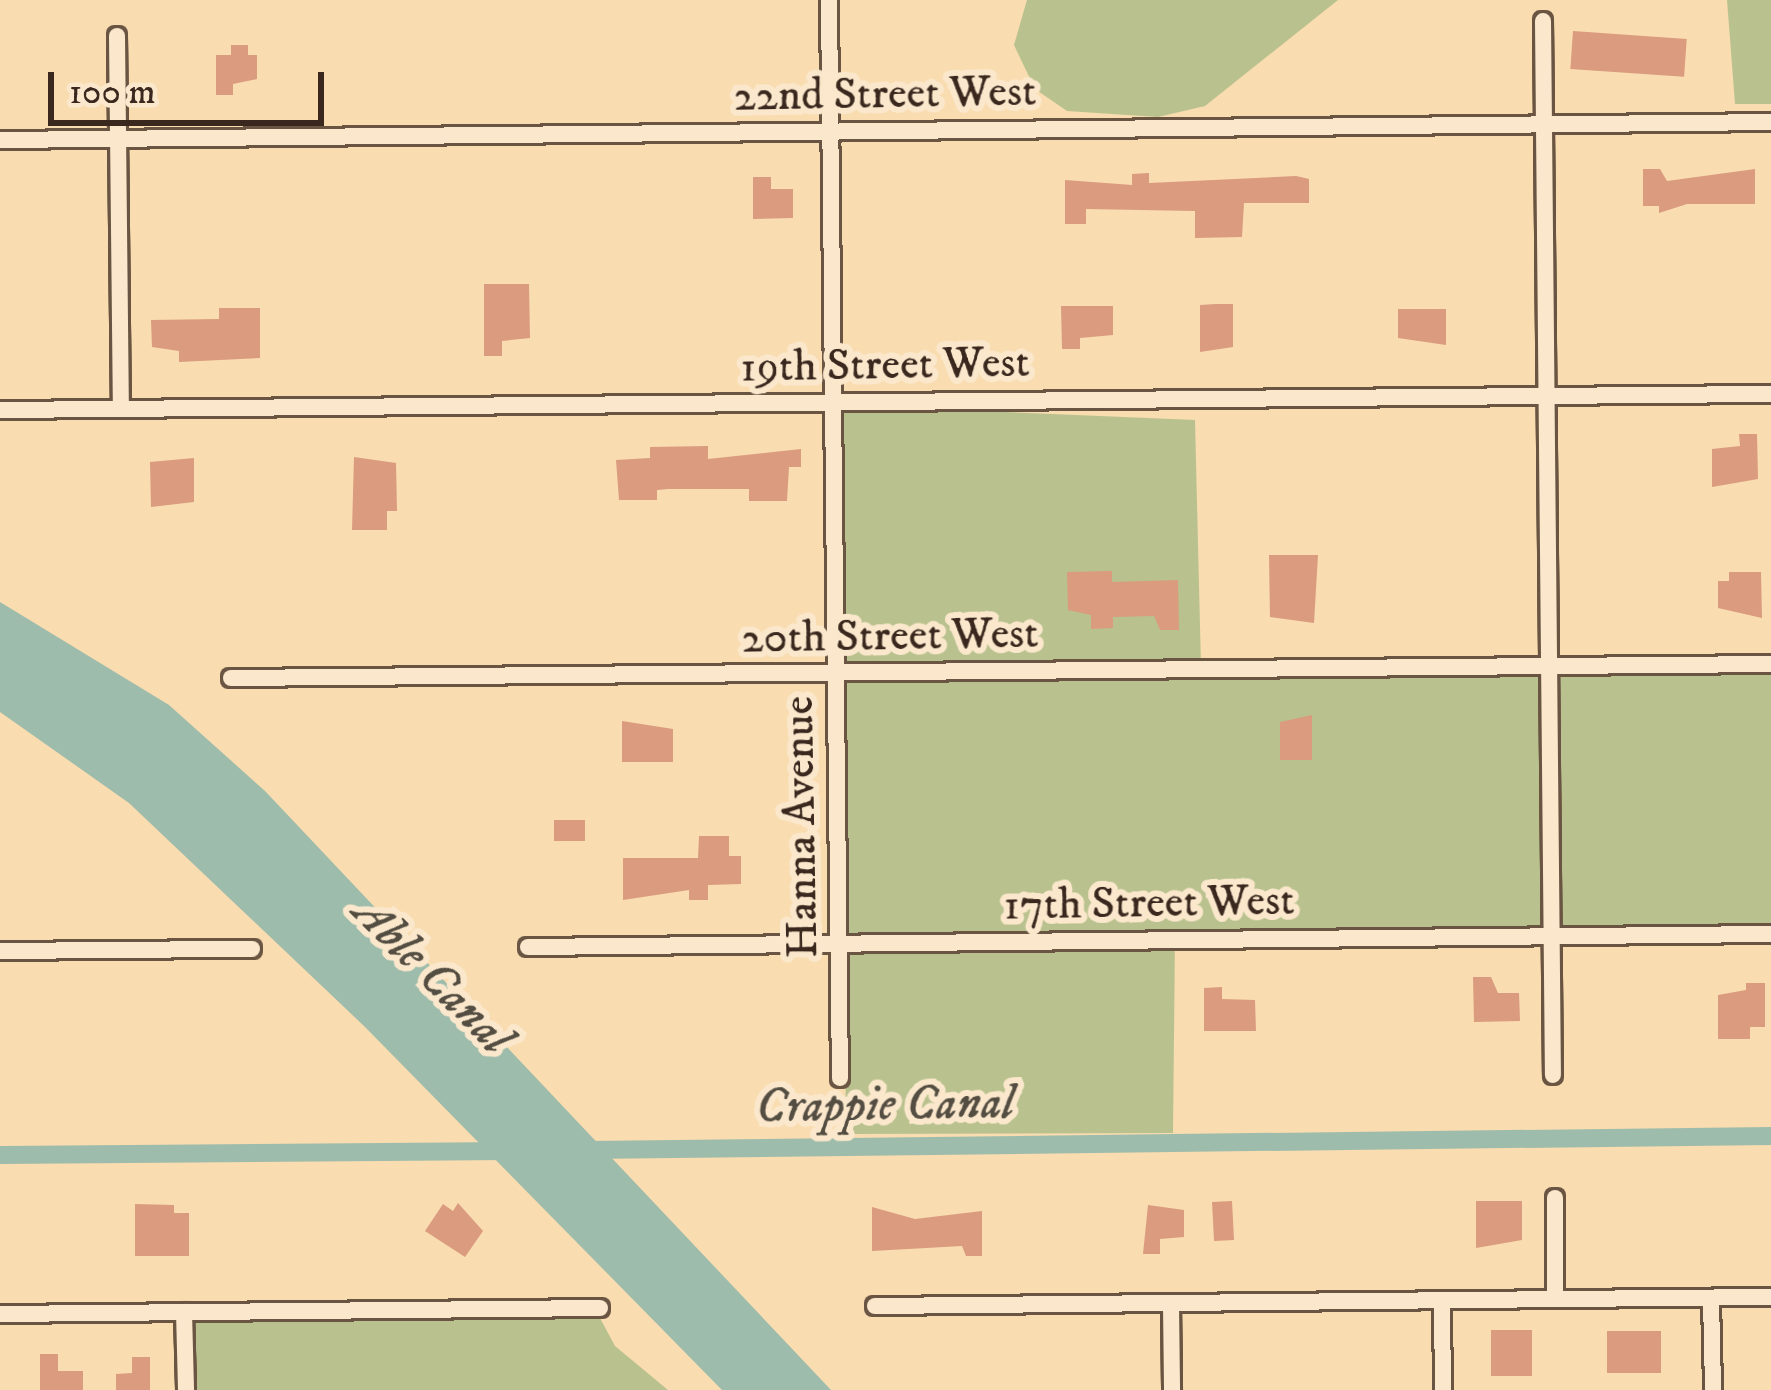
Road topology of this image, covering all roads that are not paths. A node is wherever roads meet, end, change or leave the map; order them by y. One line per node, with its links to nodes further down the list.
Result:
1 (829, 0): 6 (street, Hanna Avenue)
2 (1543, 21): 5 (street)
3 (117, 37): 7 (street)
4 (1771, 122): 5 (street, 22nd Street West)
5 (1544, 124): 6 (street, 22nd Street West); 10 (street)
6 (829, 131): 7 (street, 22nd Street West); 11 (street, Hanna Avenue)
7 (118, 138): 8 (street, 22nd Street West); 12 (street)
8 (0, 140)
9 (1771, 394): 10 (street, 19th Street West)
10 (1546, 396): 11 (street, 19th Street West); 15 (street)
11 (833, 403): 12 (street, 19th Street West); 16 (street, Hanna Avenue)
12 (121, 409): 13 (street, 19th Street West)
13 (0, 410)
14 (1771, 664): 15 (street, 20th Street West)
15 (1549, 667): 16 (street, 20th Street West); 19 (street)
16 (836, 673): 17 (street, 20th Street West); 20 (street, Hanna Avenue)
17 (231, 678)
18 (1771, 934): 19 (street, 17th Street West)
19 (1552, 936): 20 (street, 17th Street West); 24 (street)
20 (840, 944): 21 (street, 17th Street West); 25 (street, Hanna Avenue)
21 (528, 947)
22 (252, 949): 23 (street)
23 (0, 951)
24 (1553, 1075)
25 (839, 1078)
26 (1555, 1198): 27 (street)
27 (1555, 1297): 29 (street); 30 (street)
28 (1771, 1297): 29 (street)
29 (1711, 1299): 39 (street)
30 (1442, 1300): 31 (street); 38 (street)
31 (1171, 1305): 32 (street); 37 (street)
32 (875, 1306)
33 (600, 1308): 34 (street)
34 (184, 1312): 35 (street); 36 (street)
35 (0, 1313)
36 (186, 1390)
37 (1172, 1390)
38 (1443, 1390)
39 (1713, 1390)

